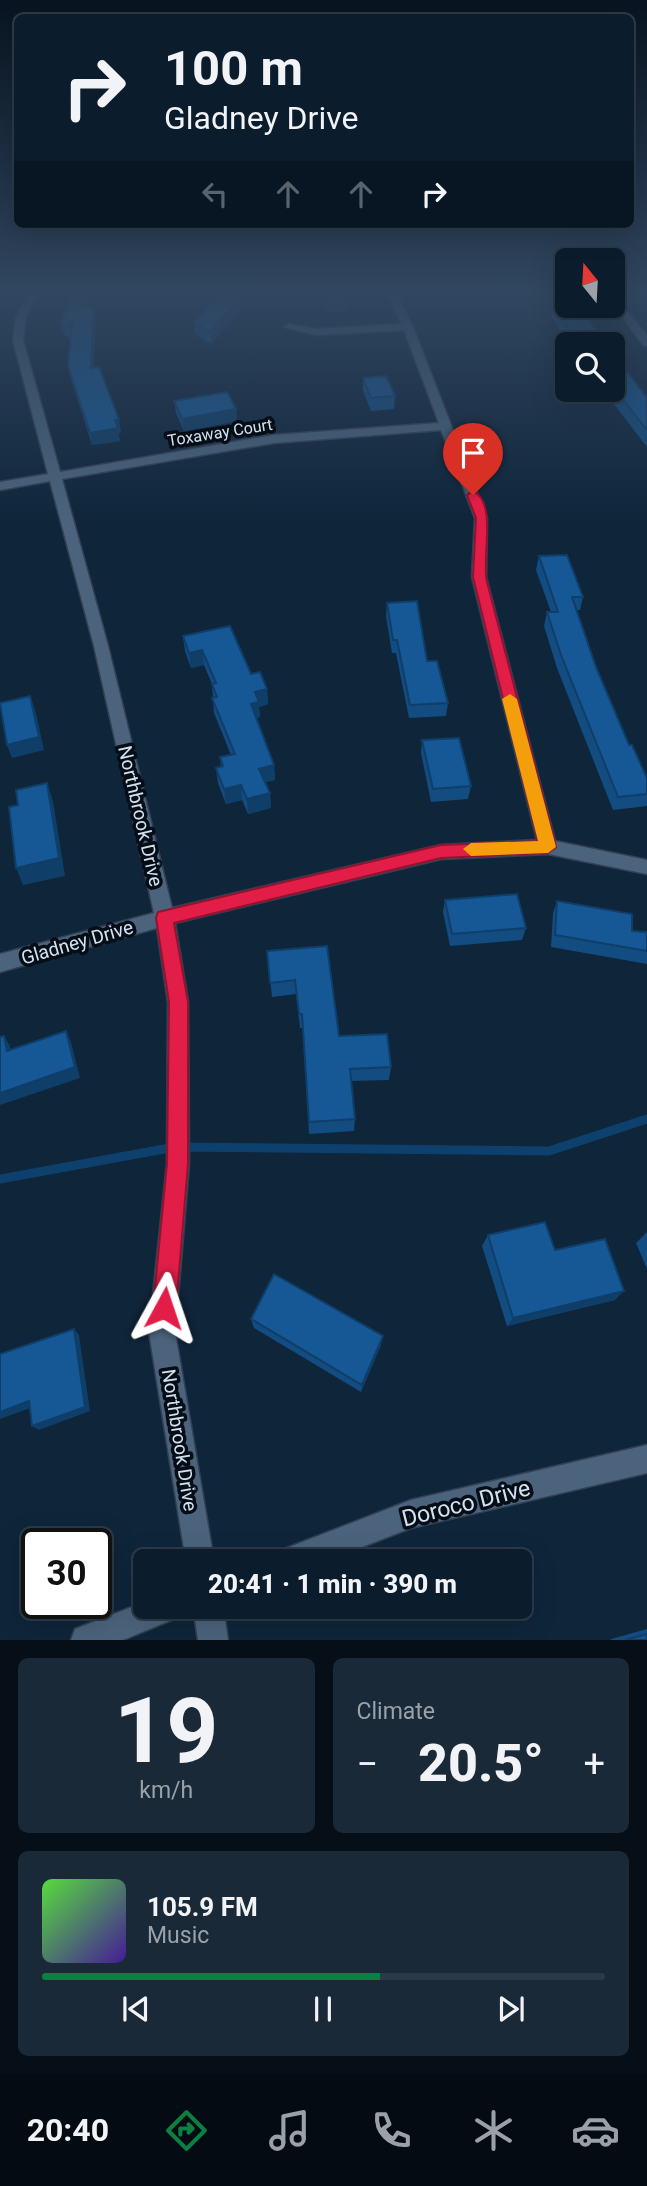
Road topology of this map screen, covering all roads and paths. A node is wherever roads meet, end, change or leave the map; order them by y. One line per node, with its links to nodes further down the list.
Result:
1 (26, 369): 4 (street, Northbrook Drive)
2 (424, 369): 3 (street)
3 (447, 426): 4 (street, Toxaway Court); 6 (street)
4 (54, 475): 5 (street, Toxaway Court); 8 (street, Northbrook Drive)
5 (0, 486)
6 (548, 847): 7 (street, Gladney Drive); 8 (street, Gladney Drive)
7 (647, 867)
8 (164, 918): 9 (street, Gladney Drive); 11 (street, Northbrook Drive)
9 (0, 963)
10 (647, 1458): 12 (street, Doroco Drive)
11 (198, 1549)
12 (320, 1549)
13 (138, 1619): 15 (street)
14 (210, 1619): 16 (street)
15 (86, 1640)
16 (213, 1640)

